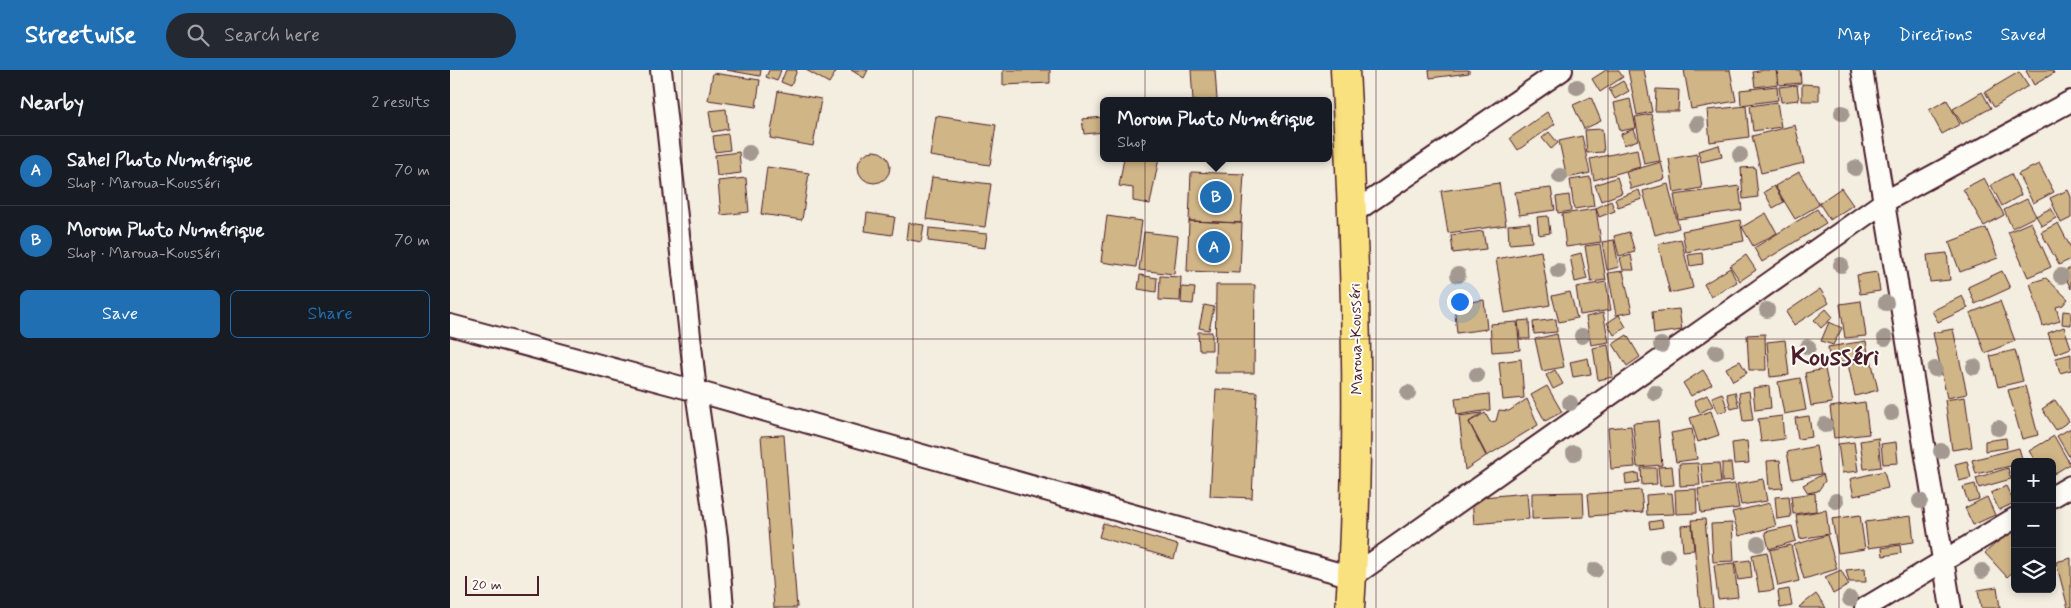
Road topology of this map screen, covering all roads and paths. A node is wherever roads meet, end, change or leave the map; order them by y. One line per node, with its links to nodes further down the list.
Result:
1 (661, 70): 9 (street)
2 (1345, 70): 7 (highway, Maroua-Kousséri)
3 (1562, 70): 7 (street)
4 (1862, 70): 6 (street)
5 (2071, 101): 6 (street)
6 (1884, 202): 13 (street); 14 (street)
7 (1353, 213): 14 (highway, Maroua-Kousséri)
8 (450, 325): 9 (street)
9 (696, 391): 14 (street); 15 (street)
10 (2071, 486): 11 (street)
11 (2056, 494)
12 (2011, 520): 13 (street)
13 (1943, 560): 17 (street); 18 (street)
14 (1352, 577): 16 (highway, Maroua-Kousséri)
15 (723, 608)
16 (1350, 608)
17 (1865, 608)
18 (1951, 608)

